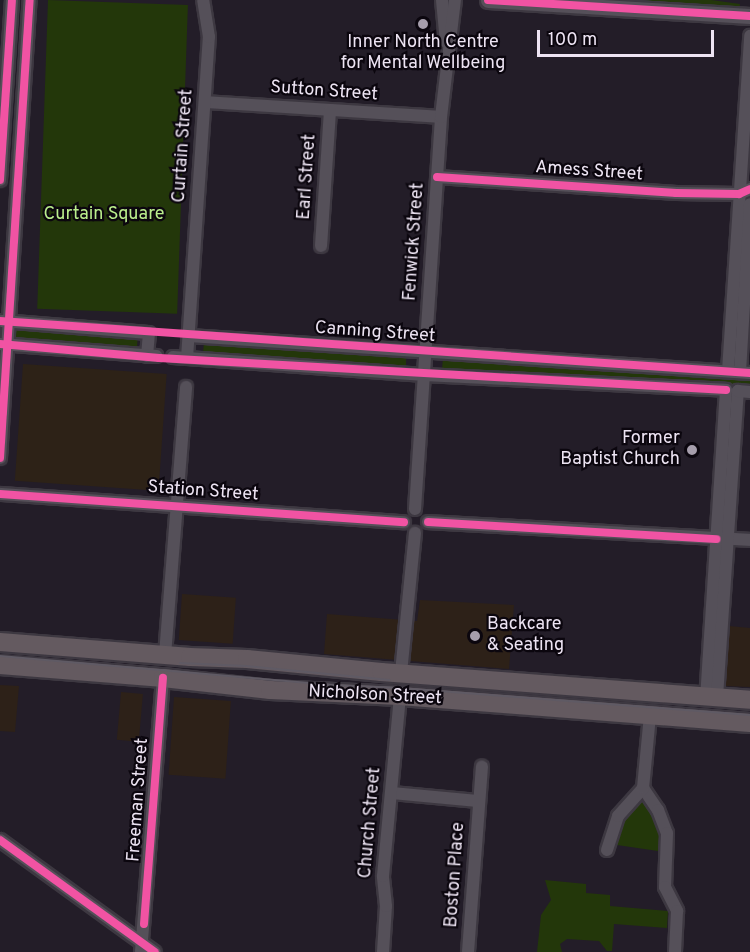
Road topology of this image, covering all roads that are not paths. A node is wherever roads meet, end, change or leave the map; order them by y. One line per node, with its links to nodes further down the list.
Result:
1 (12, 0): 15 (street)
2 (30, 0): 18 (street)
3 (203, 0): 11 (street, Curtain Street)
4 (442, 0): 10 (street, Fenwick Street)
5 (454, 0): 10 (street, Fenwick Street)
6 (488, 0): 7 (street)
7 (617, 4): 8 (street)
8 (750, 16)
9 (750, 36): 16 (street)
10 (447, 49): 13 (street, Fenwick Street)
11 (205, 102): 12 (street, Sutton Street); 19 (street, Curtain Street)
12 (330, 110): 13 (street, Sutton Street); 17 (street, Earl Street)
13 (441, 117): 14 (street, Fenwick Street)
14 (437, 177): 16 (street, Amess Street); 21 (street, Fenwick Street)
15 (0, 180)
16 (747, 197): 24 (street)
17 (321, 246)
18 (4, 321): 20 (street); 20 (street)
19 (189, 336): 21 (street, Canning Street); 23 (street, Curtain Street)
20 (3, 344): 28 (street)
21 (425, 351): 24 (street, Canning Street); 25 (street, Fenwick Street)
22 (173, 357): 23 (street)
23 (187, 358): 25 (street)
24 (739, 372)
25 (424, 375): 27 (street); 31 (street, Fenwick Street)
26 (186, 387): 30 (street)
27 (738, 391): 35 (street)
28 (0, 458)
29 (0, 494): 30 (street, Station Street)
30 (176, 506): 32 (street, Station Street); 38 (street)
31 (415, 509): 32 (street); 33 (street)
32 (404, 522): 34 (street)
33 (428, 522): 34 (street); 35 (street)
34 (415, 533): 40 (street)
35 (722, 539): 36 (street); 43 (street)
36 (750, 540)
37 (0, 642): 38 (main road, Nicholson Street)
38 (165, 655): 40 (main road, Nicholson Street)
39 (0, 665): 41 (main road, Nicholson Street)
40 (401, 673): 43 (main road, Nicholson Street)
41 (163, 678): 42 (main road, Nicholson Street); 53 (street, Freeman Street)
42 (400, 696): 45 (main road, Nicholson Street); 49 (street, Church Street)
43 (712, 697): 44 (main road, Nicholson Street)
44 (750, 700)
45 (650, 715): 46 (main road, Nicholson Street); 48 (street)
46 (750, 723)
47 (482, 767): 50 (street, Boston Place)
48 (643, 788): 52 (street); 57 (street)
49 (392, 793): 50 (street, Boston Place); 55 (street, Church Street)
50 (478, 801): 56 (street, Boston Place)
51 (0, 840): 53 (street)
52 (607, 850)
53 (142, 948): 54 (street)
54 (155, 952)
55 (383, 952)
56 (468, 952)
57 (675, 952)

